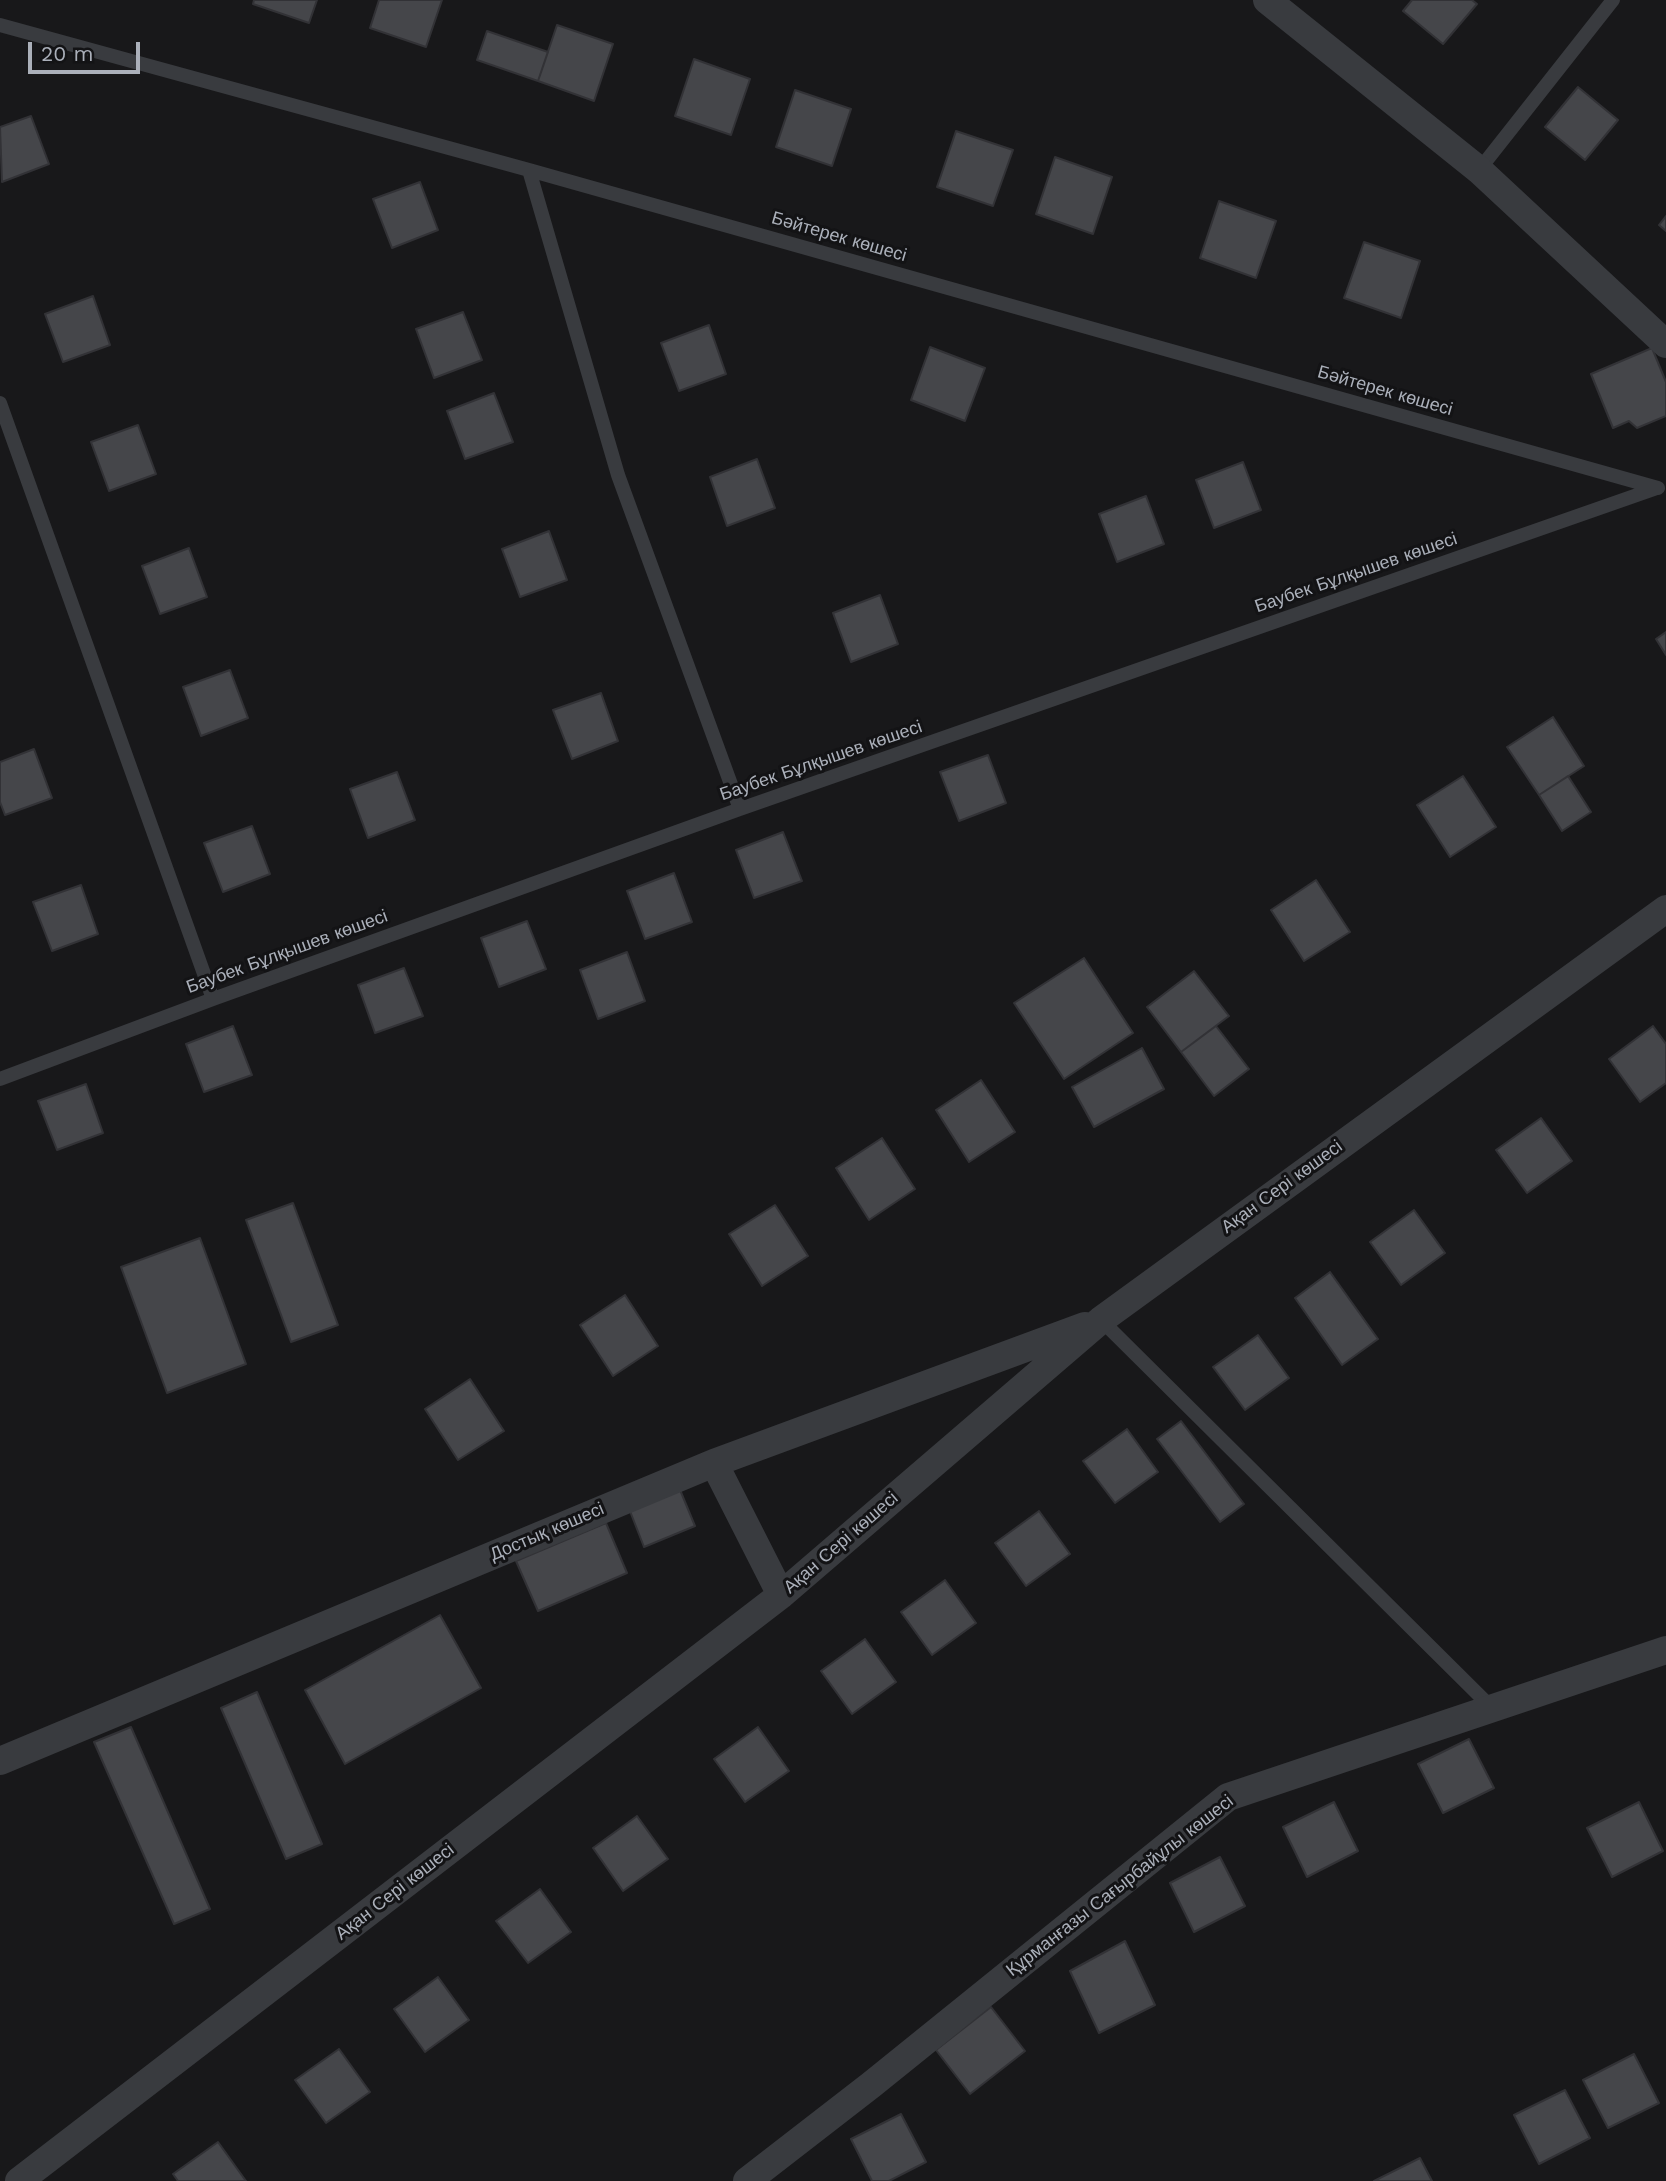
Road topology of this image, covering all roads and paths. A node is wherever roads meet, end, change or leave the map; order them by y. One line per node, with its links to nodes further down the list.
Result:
1 (1267, 0): 5 (street)
2 (1613, 0): 5 (lane)
3 (0, 25): 4 (lane, Бәйтерек көшесі)
4 (529, 170): 8 (lane, Бәйтерек көшесі); 9 (lane)
5 (1479, 170): 6 (street)
6 (1666, 344)
7 (0, 403): 11 (lane)
8 (1662, 489): 9 (lane, Баубек Бұлқышев көшесі)
9 (740, 809): 11 (lane, Баубек Бұлқышев көшесі)
10 (1666, 909): 13 (street, Ақан Сері көшесі)
11 (213, 999): 12 (lane, Баубек Бұлқышев көшесі)
12 (0, 1079)
13 (1101, 1320): 14 (street, Достық көшесі); 15 (street, Ақан Сері көшесі); 17 (lane)
14 (714, 1462): 15 (street); 18 (street, Достық көшесі)
15 (781, 1595): 19 (street, Ақан Сері көшесі)
16 (1666, 1650): 17 (street, Құрманғазы Сағырбайұлы көшесі)
17 (1492, 1708): 20 (street, Құрманғазы Сағырбайұлы көшесі)
18 (0, 1761)
19 (19, 2181)
20 (747, 2181)

